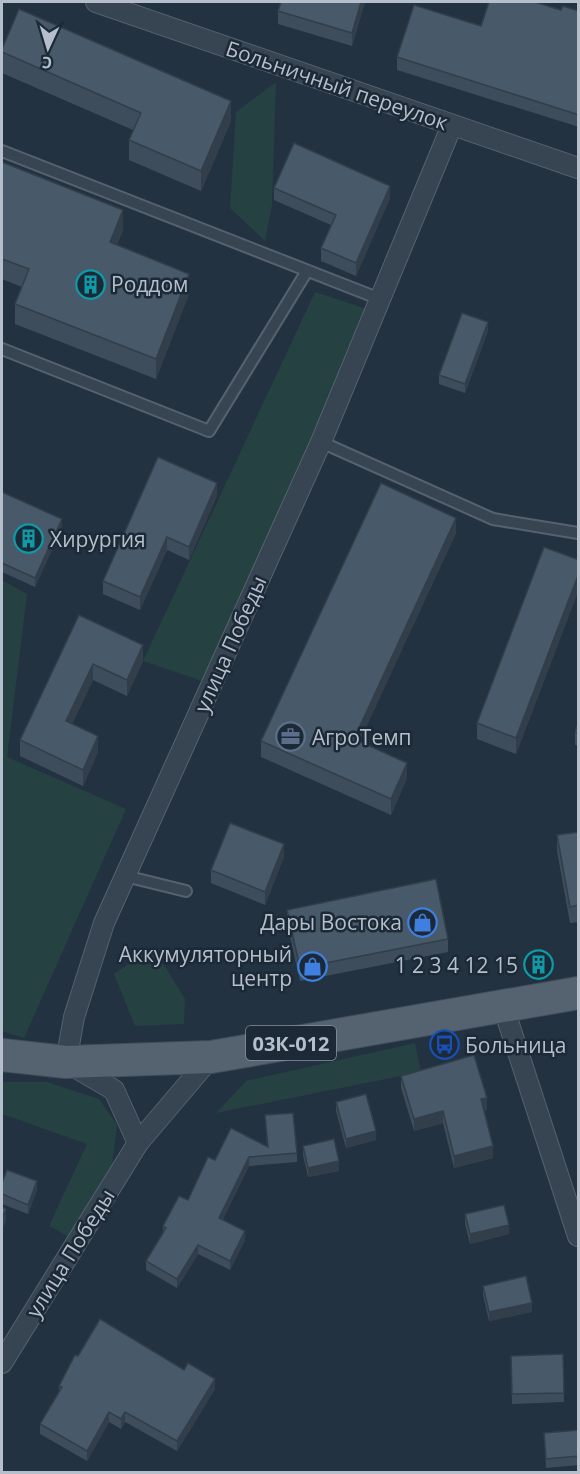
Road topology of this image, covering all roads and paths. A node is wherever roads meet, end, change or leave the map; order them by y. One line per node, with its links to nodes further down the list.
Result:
1 (96, 2): 2 (street, Больничный переулок)
2 (452, 125): 4 (street, Больничный переулок); 6 (street, улица Победы)
3 (2, 151): 5 (lane)
4 (579, 168)
5 (307, 271): 6 (lane); 7 (lane)
6 (380, 300): 8 (street, улица Победы)
7 (2, 349)
8 (321, 442): 9 (lane); 10 (street, улица Победы)
9 (579, 533)
10 (125, 876): 11 (lane); 16 (street, улица Победы)
11 (186, 891)
12 (579, 993): 13 (main road, 03К-012)
13 (503, 1006): 15 (main road, 03К-012); 18 (street)
14 (2, 1055): 16 (main road, 03К-012)
15 (211, 1057): 16 (main road, 03К-012); 17 (street, улица Победы)
16 (66, 1062): 17 (street)
17 (138, 1143): 19 (street, улица Победы)
18 (579, 1236)
19 (2, 1363)

